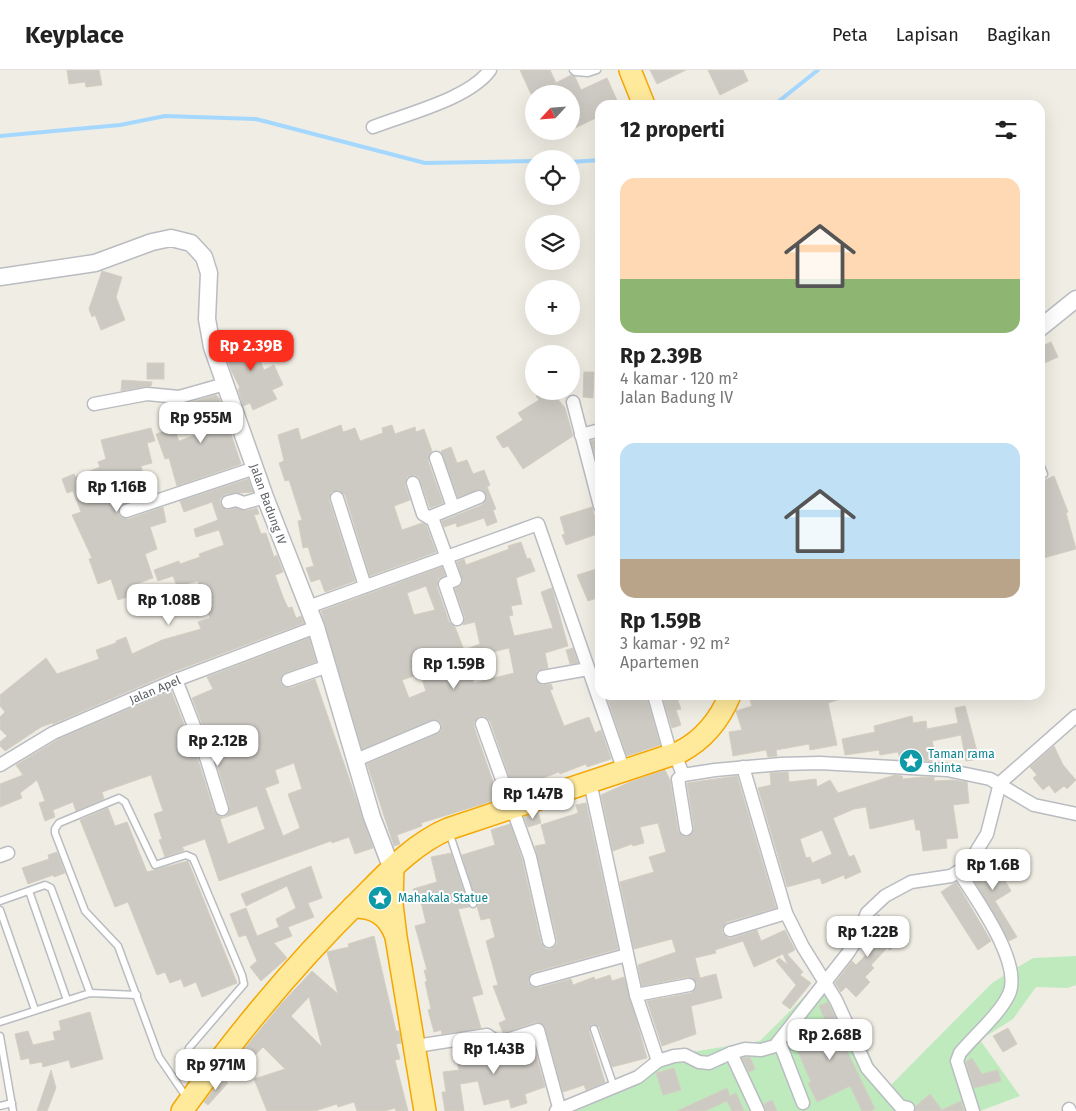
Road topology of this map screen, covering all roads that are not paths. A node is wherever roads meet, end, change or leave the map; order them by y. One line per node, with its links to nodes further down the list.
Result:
1 (490, 70): 6 (street)
2 (572, 70): 3 (lane)
3 (597, 70)
4 (630, 70): 5 (highway)
5 (642, 100)
6 (373, 127)
7 (0, 277): 10 (street, Jalan Badung IV)
8 (1076, 299): 9 (street)
9 (1045, 323)
10 (225, 384): 12 (street); 16 (street, Jalan Badung IV)
11 (573, 402): 14 (street)
12 (94, 404)
13 (595, 431): 14 (street)
14 (581, 435): 18 (street)
15 (436, 458): 23 (street)
16 (255, 468): 19 (street, Jalan Badung IV); 24 (street)
17 (412, 483): 25 (street)
18 (595, 487)
19 (265, 497): 22 (street); 28 (street, Jalan Badung IV)
20 (479, 497): 23 (street)
21 (337, 498): 27 (street)
22 (228, 502)
23 (453, 507): 25 (street)
24 (126, 511)
25 (430, 517): 26 (street)
26 (447, 558): 27 (street); 29 (street); 32 (street)
27 (366, 586): 28 (street)
28 (308, 607): 30 (street, Jalan Badung IV)
29 (458, 619)
30 (316, 626): 31 (street, Jalan Badung IV); 34 (street, Jalan Apel)
31 (328, 666): 35 (street); 46 (street, Jalan Badung IV)
32 (588, 669): 33 (street); 36 (street)
33 (542, 677)
34 (176, 680): 45 (street); 47 (street, Jalan Apel)
35 (288, 680)
36 (595, 689)
37 (599, 700): 49 (street)
38 (656, 700): 44 (street)
39 (727, 700): 44 (highway)
40 (1076, 716): 52 (street)
41 (482, 724): 53 (street)
42 (434, 727): 46 (street)
43 (240, 745): 45 (street)
44 (673, 755): 49 (highway); 50 (street)
45 (206, 757): 54 (street)
46 (356, 760): 58 (street, Jalan Badung IV)
47 (0, 765)
48 (743, 767): 50 (street); 52 (street); 65 (street)
49 (624, 771): 51 (highway)
50 (683, 776): 57 (street)
51 (590, 782): 53 (highway); 69 (street)
52 (1000, 783): 55 (street); 59 (street)
53 (513, 807): 56 (highway); 68 (street)
54 (222, 809)
55 (1076, 814)
56 (448, 829): 58 (highway); 62 (lane)
57 (686, 830)
58 (393, 867): 63 (highway); 67 (highway)
59 (959, 872): 71 (street); 98 (street)
60 (29, 891): 61 (lane); 73 (lane); 76 (lane)
61 (0, 901)
62 (473, 904)
63 (353, 907): 67 (highway); 92 (highway)
64 (0, 910): 77 (lane)
65 (786, 913): 66 (street); 71 (street)
66 (730, 930)
67 (396, 937): 82 (highway)
68 (549, 941)
69 (627, 955): 70 (street); 75 (street)
70 (536, 980)
71 (825, 983): 81 (street); 93 (street)
72 (689, 984): 75 (street)
73 (90, 993): 74 (lane); 76 (lane)
74 (137, 995): 83 (lane); 92 (lane)
75 (636, 995): 85 (street)
76 (66, 1000): 77 (lane)
77 (35, 1010): 78 (lane)
78 (0, 1022)
79 (594, 1029): 88 (lane)
80 (0, 1036): 86 (lane)
81 (779, 1041): 84 (street); 90 (street)
82 (416, 1046): 95 (highway); 96 (street)
83 (189, 1048)
84 (731, 1053): 85 (street); 97 (street)
85 (658, 1062): 88 (street)
86 (8, 1080): 87 (lane); 89 (lane)
87 (0, 1082)
88 (614, 1087): 96 (street)
89 (12, 1103): 91 (lane); 94 (lane)
90 (803, 1103)
91 (0, 1106)
92 (186, 1106)
93 (908, 1108)
94 (13, 1111)
95 (425, 1111)
96 (559, 1111)
97 (758, 1111)
98 (973, 1111)

